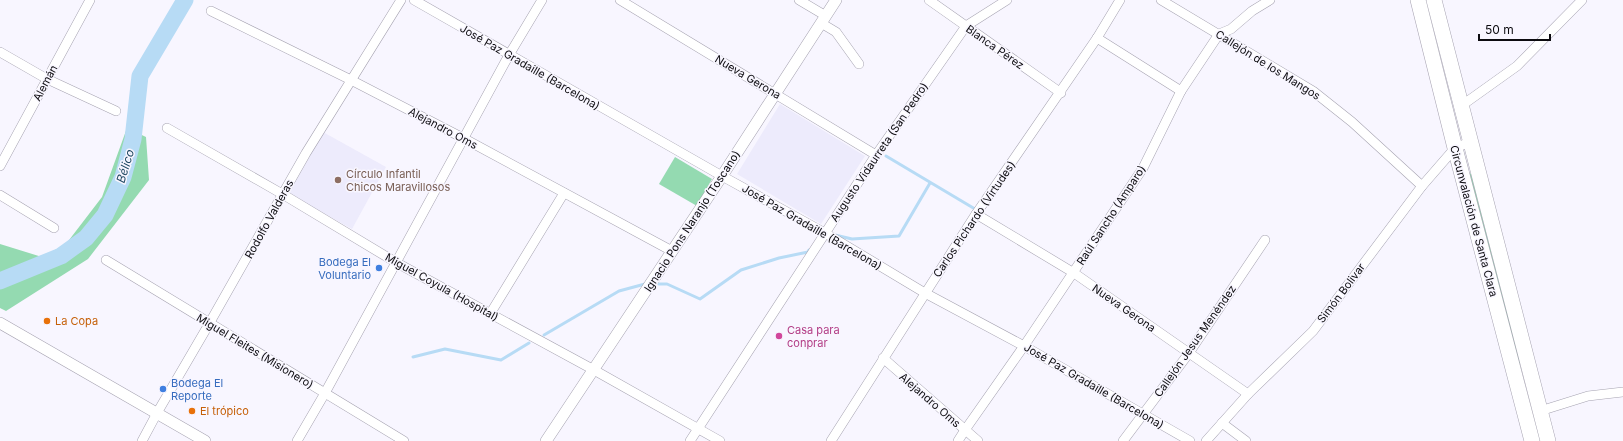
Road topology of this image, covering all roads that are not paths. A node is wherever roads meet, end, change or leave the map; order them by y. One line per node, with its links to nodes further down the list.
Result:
1 (90, 0): 24 (street, Alemán)
2 (401, 0): 25 (street, Rodolfo Valderas)
3 (414, 0): 22 (street, José Paz Gradaille (Barcelona))
4 (542, 0): 22 (street)
5 (620, 0): 28 (street, Nueva Gerona)
6 (799, 0): 17 (street)
7 (836, 0): 17 (street, Ignacio Pons Naranjo (Toscano))
8 (929, 0): 18 (street, Blanca Pérez)
9 (1007, 0): 18 (street, Augusto Vidaurreta (San Pedro))
10 (1120, 0): 20 (street, Carlos Pichardo (Virtudes))
11 (1162, 0): 19 (street, Callejón de los Mangos)
12 (1270, 0): 19 (street, Raúl Sancho (Amparo))
13 (1418, 0): 34 (highway, Circunvalación de Santa Clara)
14 (1434, 0): 29 (highway, Circunvalación de Santa Clara)
15 (1582, 0): 29 (street)
16 (211, 11): 25 (street, Alejandro Oms)
17 (824, 19): 23 (street); 28 (street, Ignacio Pons Naranjo (Toscano))
18 (966, 26): 27 (street, Blanca Pérez); 35 (street, Augusto Vidaurreta (San Pedro))
19 (1219, 34): 26 (street, Raúl Sancho (Amparo)); 38 (street, Callejón de los Mangos)
20 (1097, 38): 26 (street); 27 (street, Carlos Pichardo (Virtudes))
21 (0, 52): 24 (street)
22 (509, 55): 32 (street); 37 (street, José Paz Gradaille (Barcelona))
23 (859, 64)
24 (47, 79): 30 (street); 36 (street, Alemán)
25 (351, 80): 32 (street, Alejandro Oms); 41 (street, Rodolfo Valderas)
26 (1181, 91): 49 (street, Raúl Sancho (Amparo))
27 (1060, 92): 42 (street, Carlos Pichardo (Virtudes))
28 (775, 94): 35 (street, Nueva Gerona); 37 (street, Ignacio Pons Naranjo (Toscano))
29 (1461, 106): 33 (highway, Circunvalación de Santa Clara)
30 (116, 111)
31 (167, 128): 41 (street, Miguel Coyula (Hospital))
32 (463, 138): 39 (street, Alejandro Oms); 48 (street)
33 (1470, 142): 34 (street, Simón Bolivar); 61 (highway, Circunvalación de Santa Clara)
34 (1455, 148): 38 (street, Simón Bolivar); 81 (highway, Circunvalación de Santa Clara)
35 (876, 155): 44 (street, Augusto Vidaurreta (San Pedro))
36 (0, 166)
37 (722, 176): 44 (street, José Paz Gradaille (Barcelona)); 46 (street, Ignacio Pons Naranjo (Toscano))
38 (1422, 186): 60 (street, Simón Bolivar)
39 (564, 193): 46 (street, Alejandro Oms); 51 (street)
40 (0, 195): 43 (street)
41 (284, 195): 48 (street, Miguel Coyula (Hospital)); 52 (street, Rodolfo Valderas)
42 (976, 214): 49 (street, Nueva Gerona); 50 (street, Carlos Pichardo (Virtudes))
43 (54, 228)
44 (825, 233): 50 (street, José Paz Gradaille (Barcelona)); 65 (street, Augusto Vidaurreta (San Pedro))
45 (1265, 240): 55 (street, Callejón Jesus Menéndez)
46 (672, 251): 57 (street, Ignacio Pons Naranjo (Toscano))
47 (106, 260): 52 (street, Miguel Fleites (Misionero))
48 (396, 263): 51 (street, Miguel Coyula (Hospital)); 59 (street)
49 (1074, 273): 54 (street, Raúl Sancho (Amparo)); 55 (street, Nueva Gerona)
50 (925, 293): 54 (street, José Paz Gradaille (Barcelona)); 56 (street, Carlos Pichardo (Virtudes))
51 (490, 314): 57 (street, Miguel Coyula (Hospital))
52 (210, 324): 59 (street, Miguel Fleites (Misionero)); 62 (street, Rodolfo Valderas)
53 (5, 326): 62 (street)
54 (1024, 346): 63 (street, José Paz Gradaille (Barcelona)); 66 (street, Raúl Sancho (Amparo))
55 (1189, 353): 60 (street, Nueva Gerona); 63 (street, Callejón Jesus Menéndez)
56 (883, 358): 66 (street, Alejandro Oms); 74 (street, Carlos Pichardo (Virtudes))
57 (594, 370): 65 (street, Miguel Coyula (Hospital)); 71 (street, Ignacio Pons Naranjo (Toscano))
58 (1623, 392): 61 (street)
59 (325, 393): 69 (street); 70 (street, Miguel Fleites (Misionero))
60 (1248, 394): 64 (street, Simón Bolivar)
61 (1540, 411): 82 (highway, Circunvalación de Santa Clara)
62 (157, 413): 67 (street, Rodolfo Valderas); 68 (street)
63 (1143, 415): 77 (street, Callejón Jesus Menéndez); 78 (street, José Paz Gradaille (Barcelona))
64 (1222, 423): 79 (street, Simón Bolivar); 80 (street)
65 (698, 429): 72 (street, Augusto Vidaurreta (San Pedro)); 73 (street, Miguel Coyula (Hospital))
66 (964, 430): 75 (street, Raúl Sancho (Amparo)); 76 (street, Alejandro Oms)
67 (142, 441)
68 (205, 441)
69 (297, 441)
70 (404, 441)
71 (546, 441)
72 (690, 441)
73 (720, 441)
74 (831, 441)
75 (958, 441)
76 (978, 441)
77 (1123, 441)
78 (1190, 441)
79 (1206, 441)
80 (1246, 441)
81 (1532, 441)
82 (1548, 441)

